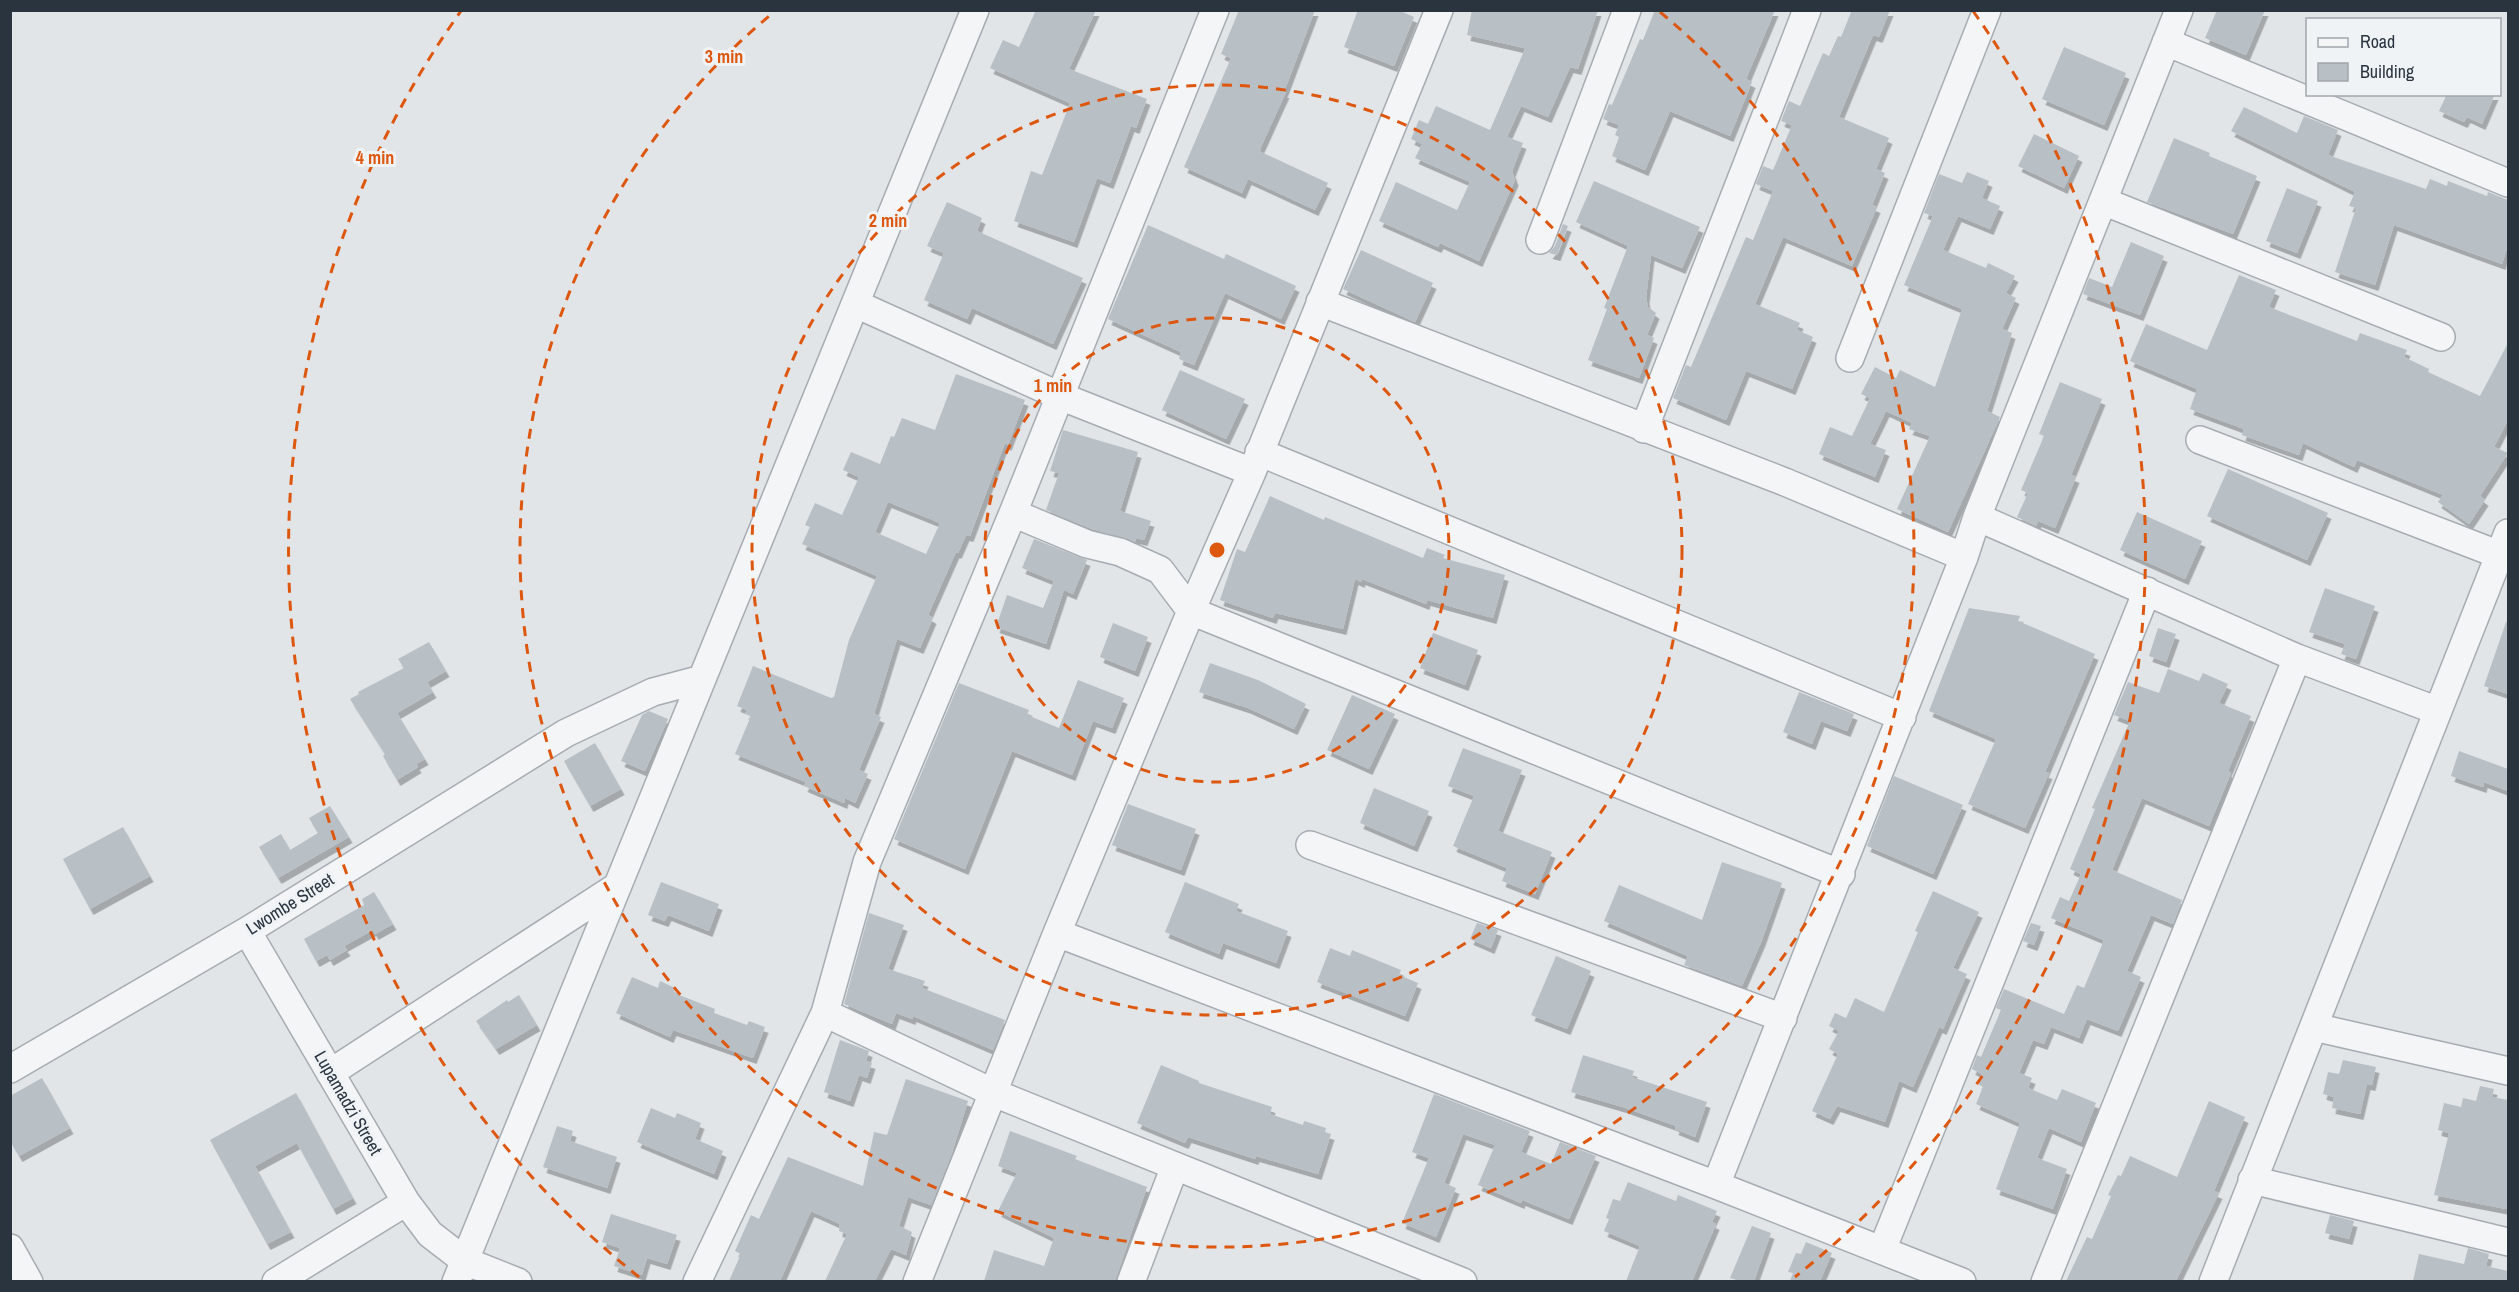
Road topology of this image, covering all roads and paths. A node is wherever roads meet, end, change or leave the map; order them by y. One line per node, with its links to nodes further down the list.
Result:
1 (975, 10): 13 (street)
2 (1215, 10): 16 (street)
3 (1439, 10): 12 (street)
4 (1627, 10): 11 (street)
5 (1807, 10): 17 (street)
6 (1987, 10): 15 (street)
7 (2179, 10): 8 (street)
8 (2166, 42): 9 (street); 10 (street)
9 (2508, 183)
10 (2103, 201): 14 (street); 21 (street)
11 (1540, 240)
12 (1320, 302): 17 (street); 19 (street)
13 (856, 304): 16 (street); 27 (street)
14 (2441, 337)
15 (1850, 357)
16 (1060, 396): 19 (street); 20 (street)
17 (1644, 429): 22 (street)
18 (2200, 440): 23 (street)
19 (1255, 462): 25 (street); 29 (street)
20 (1013, 513): 25 (street); 35 (street)
21 (1977, 517): 22 (street); 24 (street)
22 (1964, 557): 29 (street)
23 (2502, 561): 28 (street)
24 (2147, 591): 26 (street); 48 (street)
25 (1191, 611): 31 (street); 34 (street)
26 (2297, 658): 28 (street); 58 (street)
27 (702, 679): 32 (street); 33 (street, Lwombe Street)
28 (2438, 711): 37 (street)
29 (1902, 717): 31 (street)
30 (1310, 845): 36 (street)
31 (1841, 874): 36 (street)
32 (616, 887): 40 (street); 49 (street)
33 (248, 931): 38 (street, Lwombe Street); 40 (street, Lupamadzi Street)
34 (1057, 933): 41 (street); 44 (street)
35 (825, 1013): 41 (street); 53 (street)
36 (1783, 1018): 44 (street)
37 (2314, 1027): 39 (street); 43 (street)
38 (10, 1069)
39 (2508, 1071)
40 (330, 1072): 45 (street, Lupamadzi Street)
41 (994, 1094): 42 (street); 54 (street)
42 (1175, 1166): 55 (street); 56 (street)
43 (2252, 1180): 46 (street); 59 (street)
44 (1716, 1185): 48 (street)
45 (406, 1202): 49 (street, Lupamadzi Street); 51 (street)
46 (2508, 1242)
47 (10, 1248): 50 (street)
48 (1882, 1250): 57 (street)
49 (461, 1271): 52 (street, Lupamadzi Street)
50 (29, 1281)
51 (276, 1281)
52 (518, 1281)
53 (697, 1281)
54 (916, 1281)
55 (1131, 1281)
56 (1463, 1281)
57 (1962, 1281)
58 (2045, 1281)
59 (2213, 1281)

